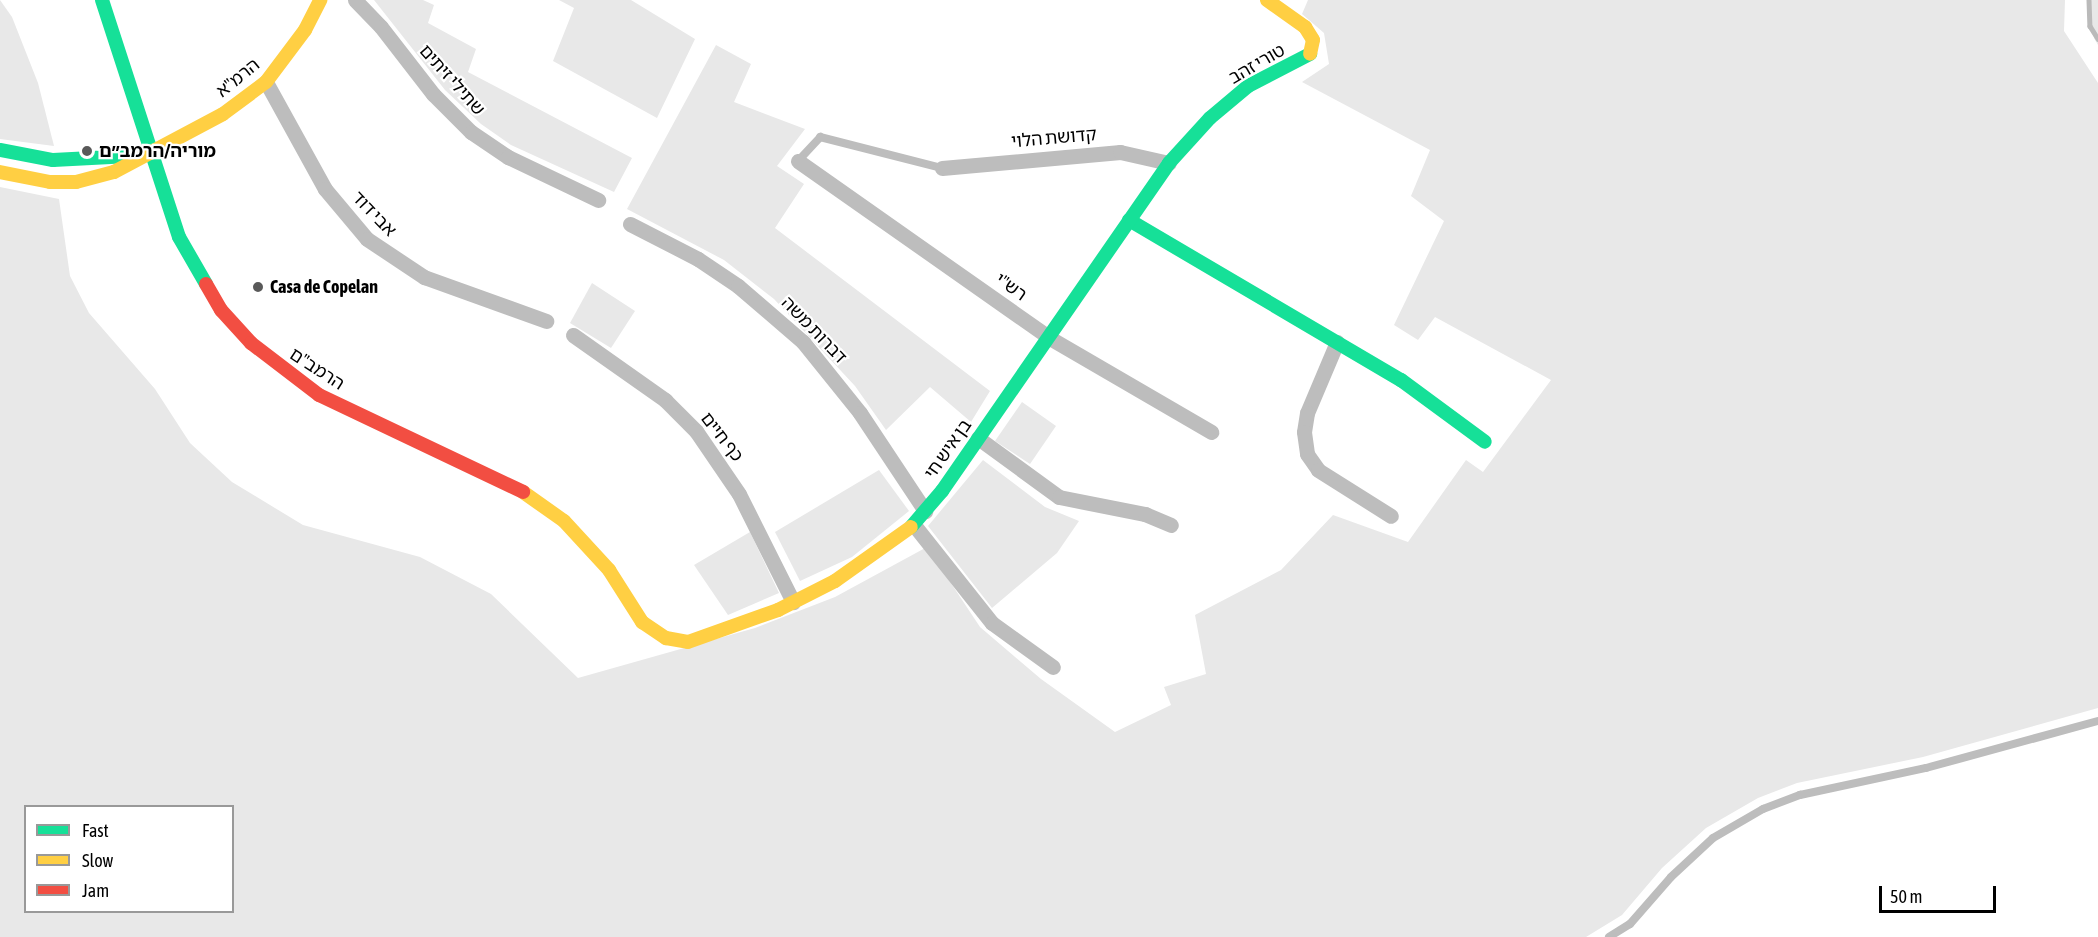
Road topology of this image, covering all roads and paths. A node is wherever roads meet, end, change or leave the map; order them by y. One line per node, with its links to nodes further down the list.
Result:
1 (102, 0): 7 (street, הרמב"ם)
2 (320, 0): 5 (street, הרמ"א)
3 (355, 0): 12 (street, שתילי זיתים)
4 (1267, 0): 9 (street, טורי זהב)
5 (266, 82): 7 (street, הרמ"א); 15 (street, אבי דוד)
6 (0, 150): 7 (street)
7 (148, 152): 11 (street, הרמ"א); 27 (street, הרמב"ם)
8 (798, 161): 10 (lane); 17 (street, רש"י)
9 (1169, 163): 10 (street, קדושת הלוי); 13 (street, בן איש חי)
10 (942, 168)
11 (0, 172)
12 (598, 200)
13 (1129, 220): 17 (street, בן איש חי); 18 (street)
14 (630, 224): 22 (street, דברות משה)
15 (546, 321)
16 (573, 335): 26 (street, כף חיים)
17 (1048, 337): 19 (street, רש"י); 20 (street, בן איש חי)
18 (1337, 342): 21 (street); 23 (street)
19 (1211, 432)
20 (978, 438): 22 (street, בן איש חי); 25 (street)
21 (1485, 442)
22 (925, 511): 24 (street, בן איש חי)
23 (1392, 516)
24 (914, 525): 26 (street, בן איש חי); 28 (street)
25 (1171, 525)
26 (793, 602): 27 (street, בן איש חי)
27 (666, 639)
28 (1053, 667)
29 (2098, 721): 30 (lane)
30 (1609, 937)

